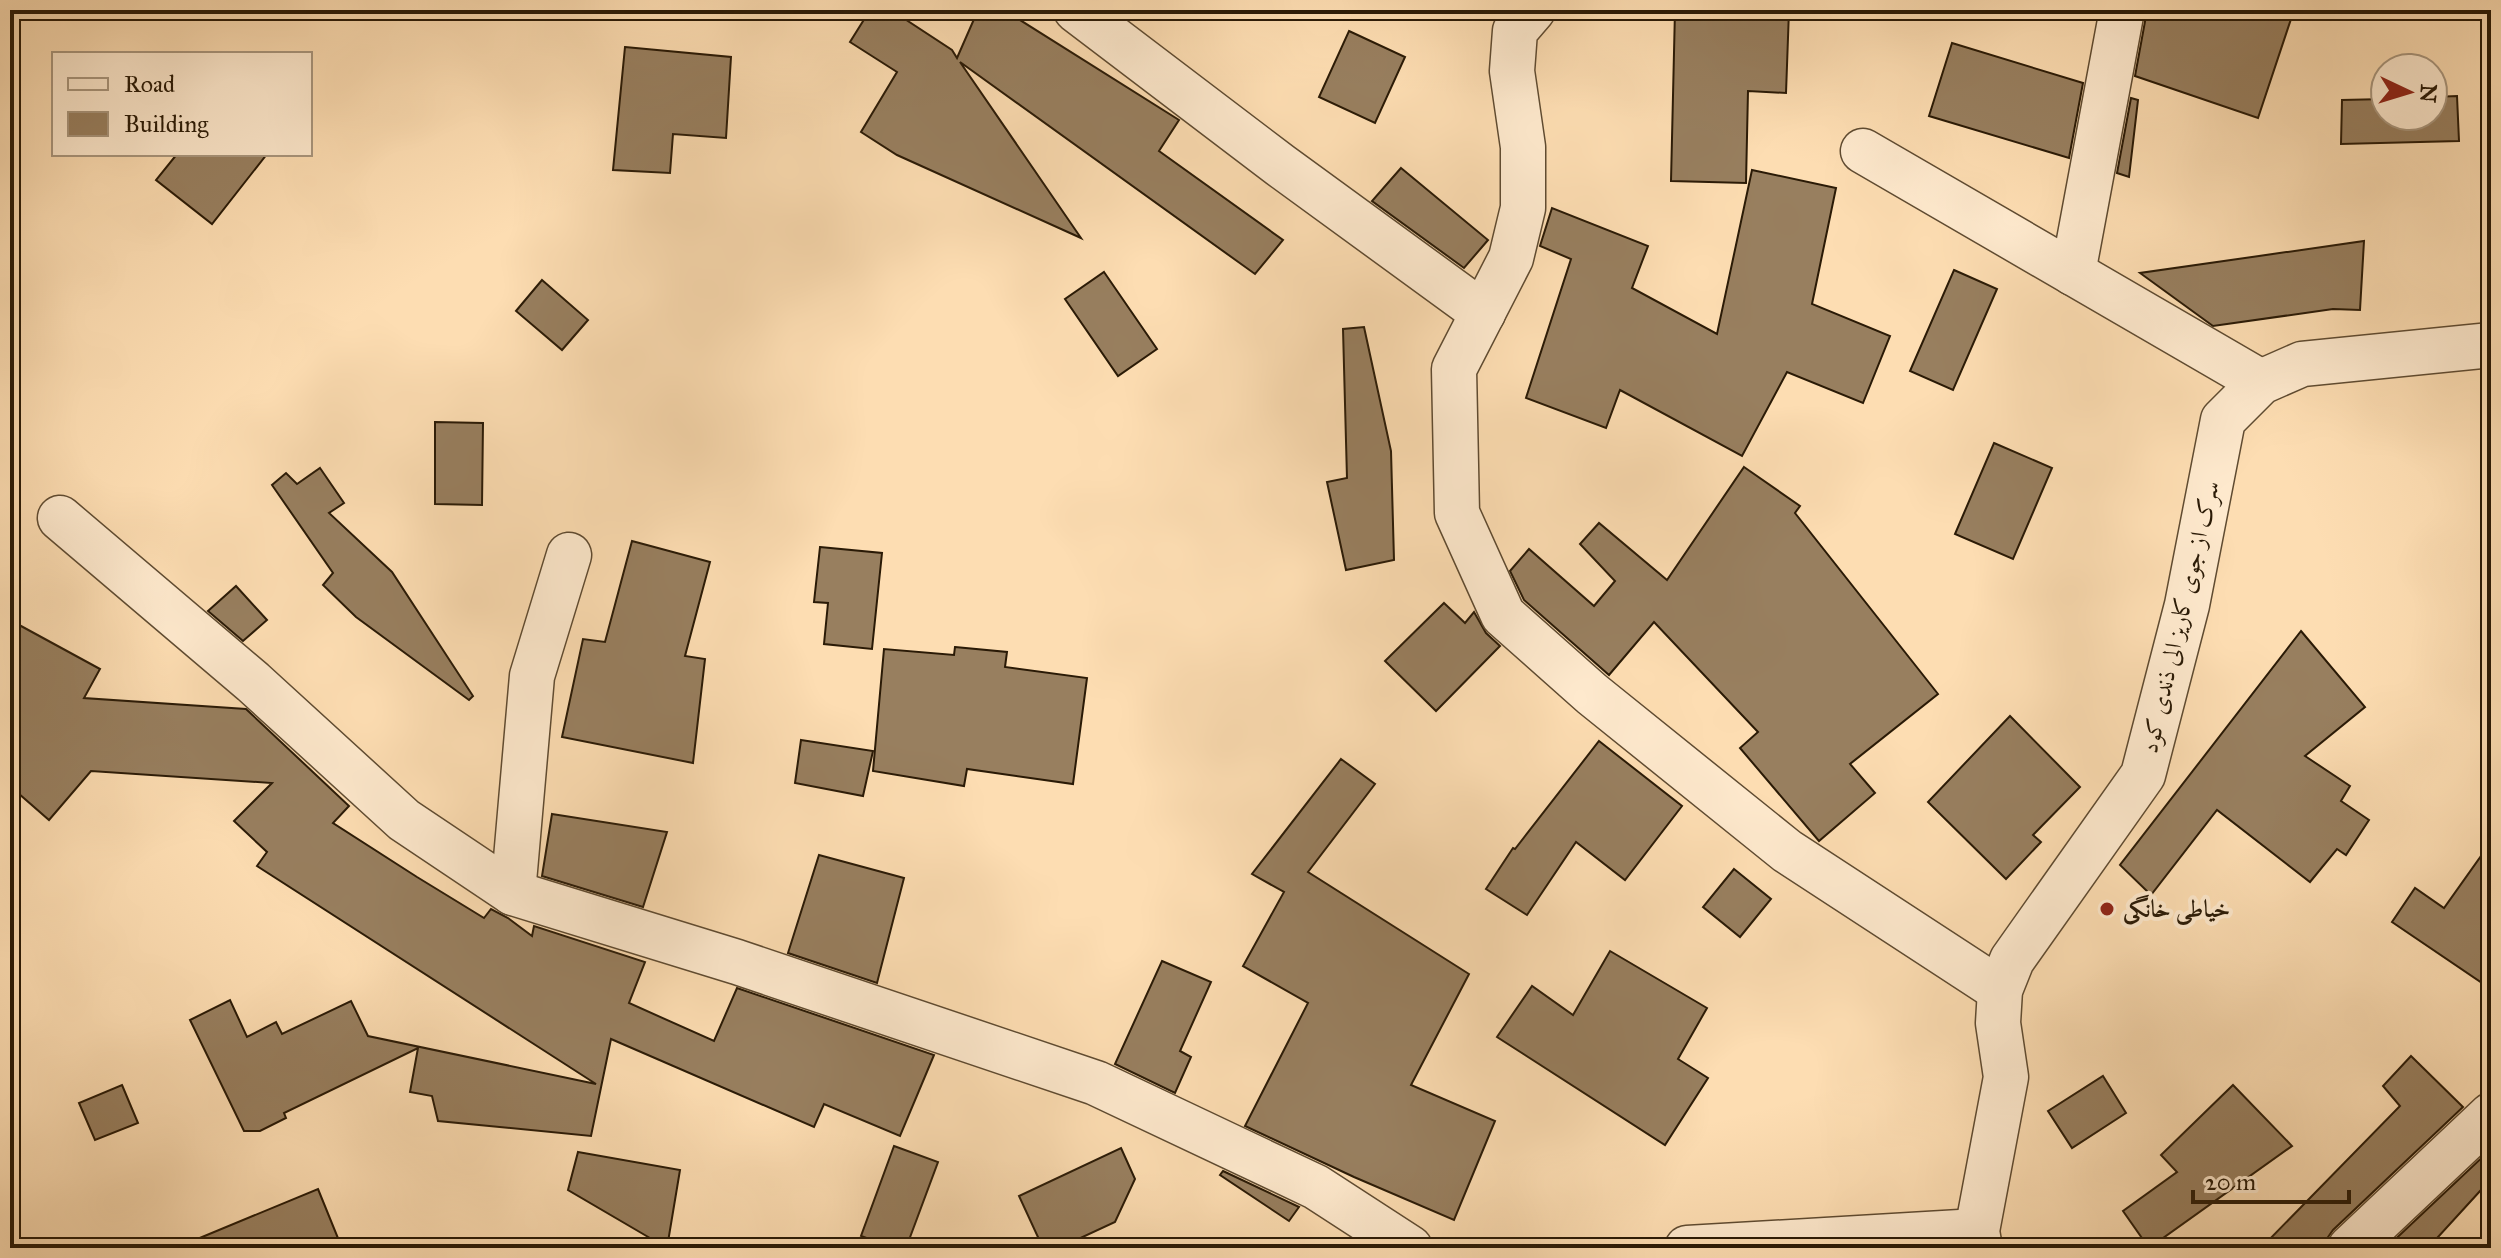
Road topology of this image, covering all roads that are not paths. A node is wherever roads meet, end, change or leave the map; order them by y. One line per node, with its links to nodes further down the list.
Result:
1 (1076, 10): 6 (street)
2 (1533, 10): 6 (street)
3 (2122, 10): 5 (street)
4 (1863, 151): 5 (street)
5 (2073, 273): 8 (street)
6 (1483, 313): 12 (street)
7 (2491, 345): 8 (street, سرک از جوی کاریز الی ذندی کود)
8 (2261, 382): 12 (street, سرک از جوی کاریز الی ذندی کود)
9 (60, 518): 11 (street)
10 (569, 555): 11 (street)
11 (513, 893): 15 (street)
12 (2000, 990): 14 (street, سرک از جوی کاریز الی ذندی کود)
13 (2491, 1115): 17 (street)
14 (1978, 1240): 16 (street)
15 (1410, 1248)
16 (1687, 1248)
17 (2350, 1248)

